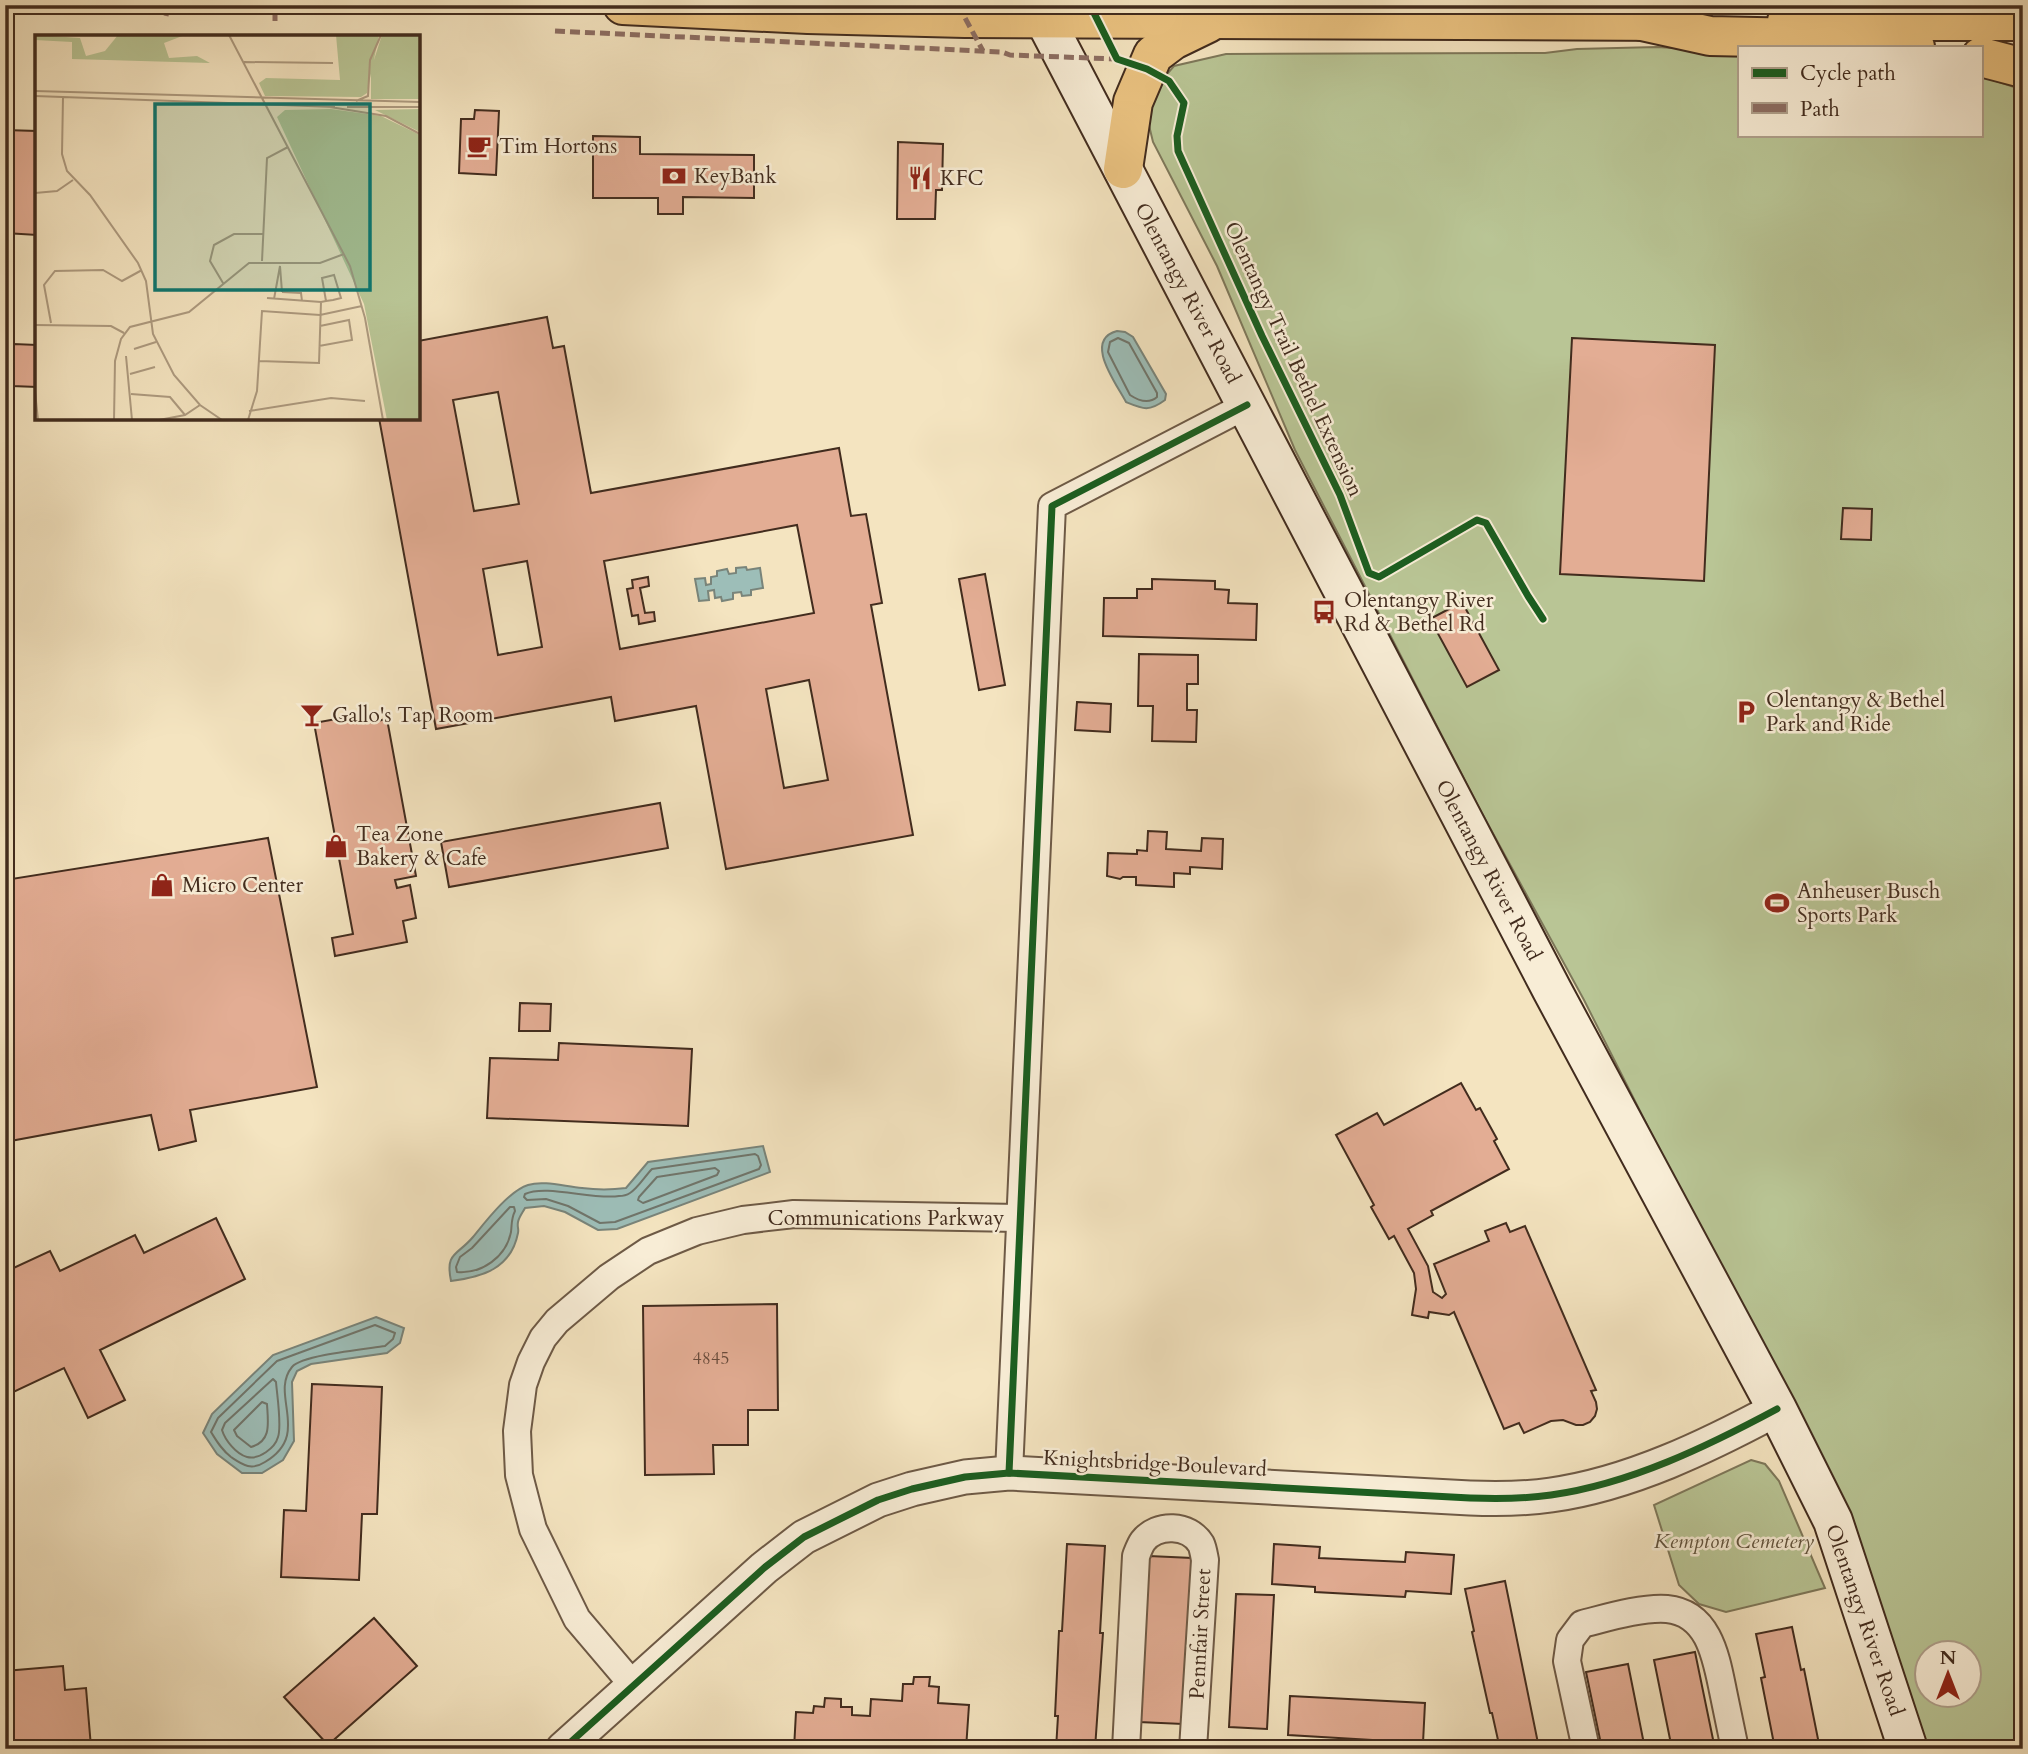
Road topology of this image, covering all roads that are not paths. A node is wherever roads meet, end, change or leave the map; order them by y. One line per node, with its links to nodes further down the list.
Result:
1 (623, 5): 2 (main road)
2 (1041, 12): 3 (main road); 9 (main road, Olentangy River Road)
3 (1213, 21): 5 (main road); 9 (main road)
4 (2023, 21): 5 (main road)
5 (1642, 22): 6 (main road)
6 (1903, 46)
7 (1982, 57): 8 (main road)
8 (2023, 68)
9 (1123, 169): 10 (main road, Olentangy River Road)
10 (1247, 405): 11 (street); 12 (main road, Olentangy River Road)
11 (1020, 1218): 13 (street); 14 (street, Communications Parkway)
12 (1777, 1409): 13 (street, Knightsbridge Boulevard); 20 (main road, Olentangy River Road)
13 (1009, 1472): 14 (street, Knightsbridge Boulevard)
14 (633, 1685): 15 (street, Knightsbridge Boulevard)
15 (563, 1749)
16 (1126, 1749): 17 (street, Pennfair Street)
17 (1193, 1749)
18 (1586, 1749): 19 (street)
19 (1735, 1749)
20 (1908, 1749)

